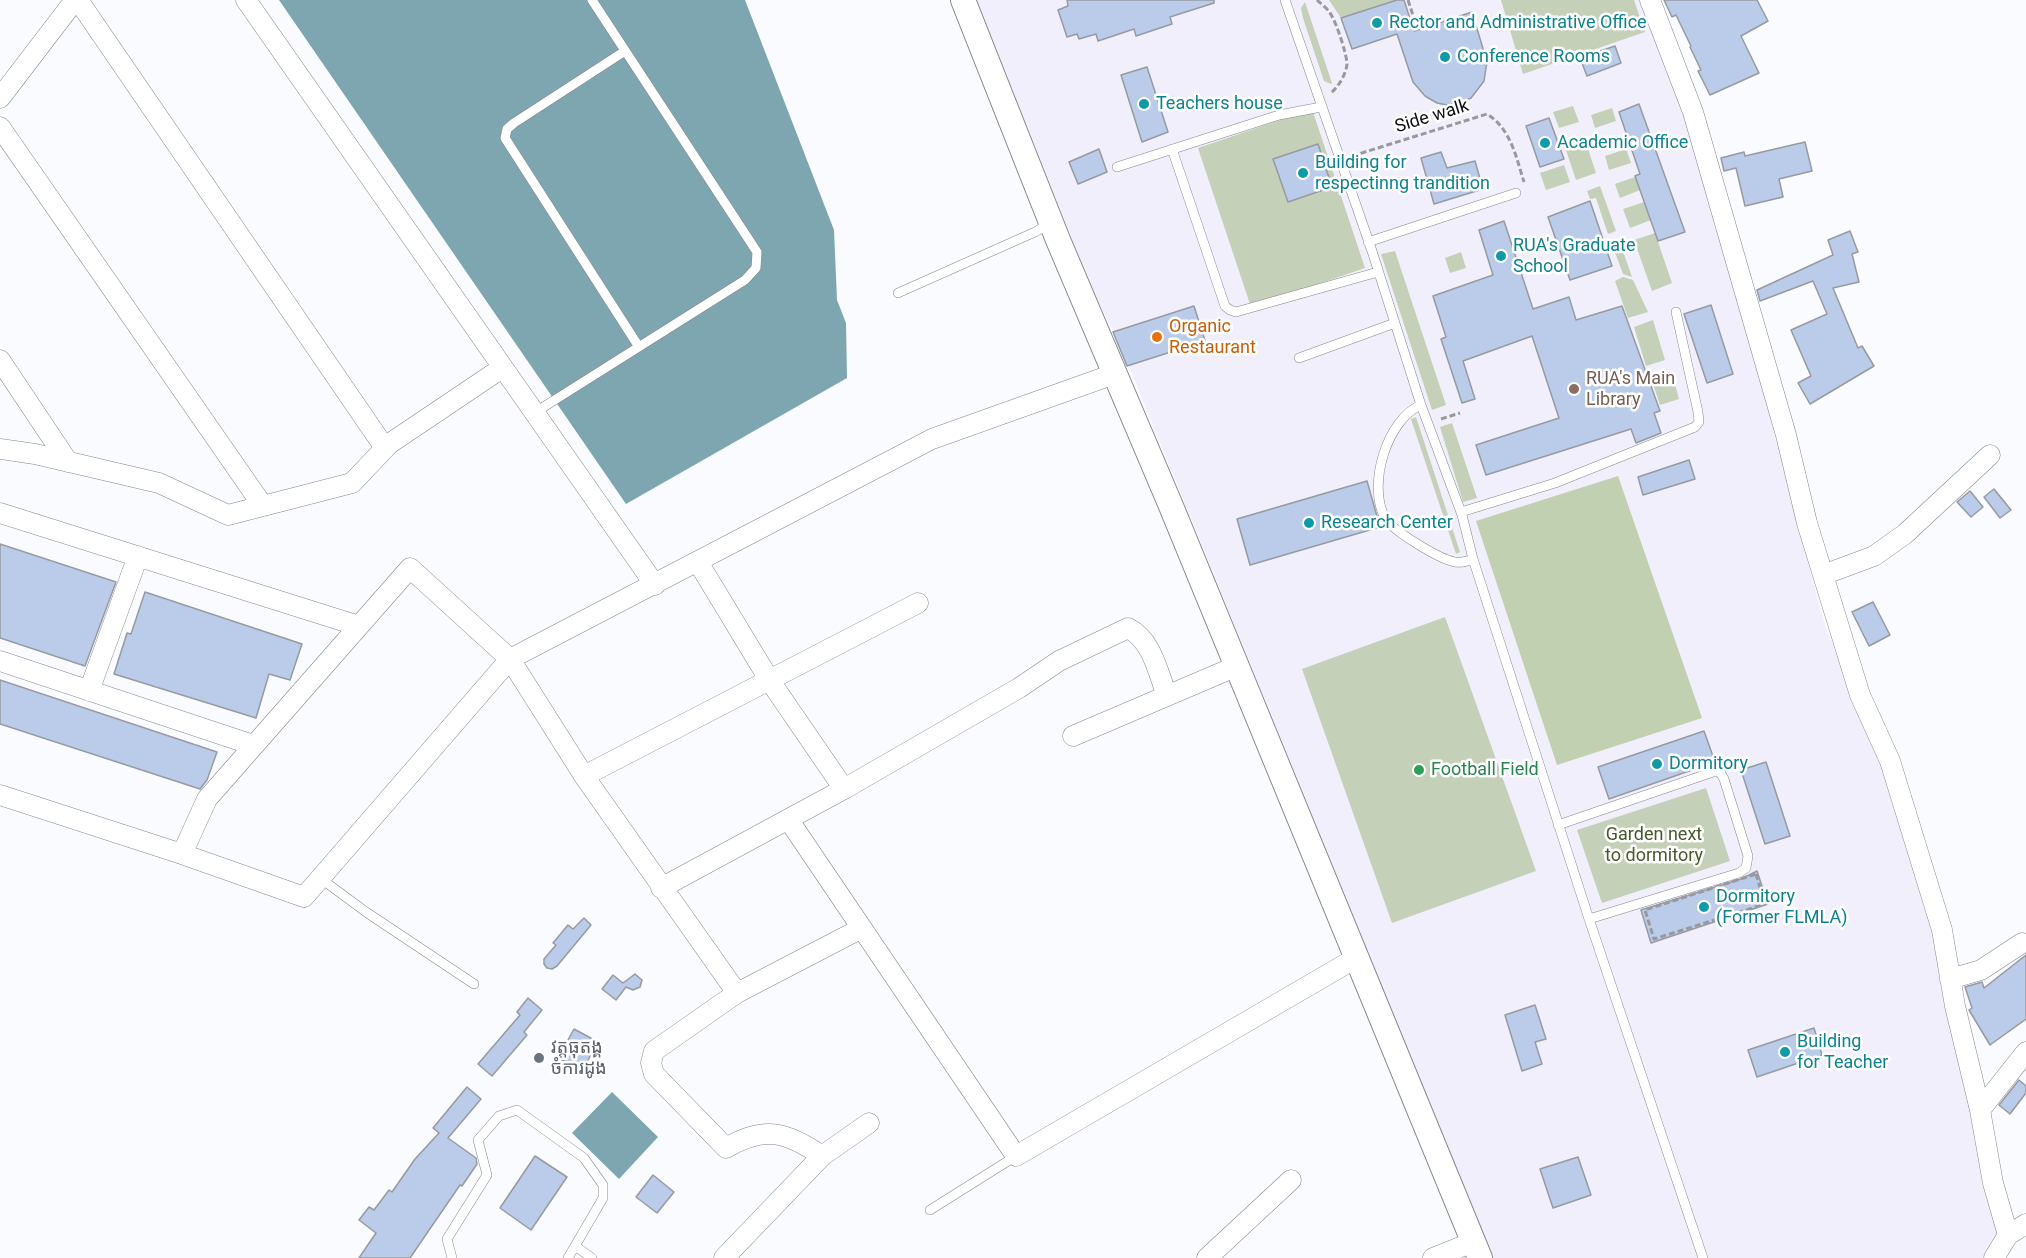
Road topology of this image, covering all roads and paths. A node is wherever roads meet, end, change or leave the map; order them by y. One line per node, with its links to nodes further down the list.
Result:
1 (76, 0): 11 (street); 34 (street)
2 (246, 0): 28 (street)
3 (592, 0): 10 (lane)
4 (963, 0): 19 (street)
5 (1285, 0): 12 (lane)
6 (1317, 0): 12 (path)
7 (1408, 0): 9 (path)
8 (1650, 0): 44 (street)
9 (1417, 28)
10 (625, 51): 25 (lane); 25 (lane)
11 (0, 98)
12 (1319, 103): 14 (lane); 15 (lane)
13 (0, 127): 38 (street)
14 (1172, 149): 16 (lane); 21 (lane)
15 (1339, 160): 17 (path, Side walk); 20 (lane)
16 (1117, 167)
17 (1526, 188)
18 (1516, 193): 20 (lane)
19 (1051, 223): 22 (lane); 29 (street)
20 (1368, 242): 21 (lane)
21 (1378, 272): 24 (lane)
22 (898, 293)
23 (1676, 312): 39 (lane)
24 (1395, 323): 26 (lane); 30 (lane)
25 (639, 347): 31 (lane)
26 (1299, 358)
27 (0, 360): 37 (street)
28 (502, 368): 31 (street); 34 (street)
29 (1114, 374): 43 (street); 50 (street)
30 (1421, 405): 39 (lane); 42 (lane)
31 (534, 413): 45 (street)
32 (1460, 414): 33 (path)
33 (1433, 422)
34 (385, 448): 38 (street)
35 (0, 449): 37 (street)
36 (1990, 455): 44 (street)
37 (68, 462): 38 (street)
38 (262, 506)
39 (1461, 512): 42 (lane)
40 (0, 513): 41 (street)
41 (138, 556): 47 (street); 52 (street)
42 (1473, 559): 60 (lane)
43 (698, 562): 45 (street); 51 (street)
44 (1822, 575): 69 (street)
45 (655, 585): 48 (street)
46 (918, 603): 51 (street)
47 (359, 626): 48 (street); 55 (street)
48 (510, 659): 56 (street); 63 (street)
49 (0, 661): 52 (street)
50 (1237, 666): 53 (street); 68 (street)
51 (770, 681): 56 (street); 57 (street)
52 (89, 690): 55 (street)
53 (1167, 696): 54 (street); 57 (street)
54 (1073, 736)
55 (253, 745): 61 (street)
56 (584, 776): 64 (street)
57 (844, 789): 59 (street)
58 (0, 795): 61 (street)
59 (788, 819): 64 (street); 66 (street)
60 (1558, 825): 65 (lane); 65 (lane)
61 (182, 854): 63 (street)
62 (1756, 874): 62 (path)
63 (320, 878): 70 (lane)
64 (661, 888): 71 (street)
65 (1589, 919): 89 (lane)
66 (862, 928): 71 (street); 76 (street)
67 (2022, 943): 69 (street)
68 (1356, 958): 76 (street); 82 (street)
69 (1950, 979): 73 (street)
70 (474, 984)
71 (737, 993): 75 (street)
72 (2026, 1052): 73 (street)
73 (1980, 1110): 80 (street)
74 (869, 1123): 75 (street)
75 (822, 1156): 86 (street)
76 (1016, 1156): 78 (lane)
77 (1291, 1180): 87 (street)
78 (930, 1210)
79 (2026, 1224): 80 (street)
80 (2008, 1235): 90 (street)
81 (575, 1246): 83 (lane); 84 (lane); 85 (lane)
82 (1476, 1250): 88 (street)
83 (452, 1258)
84 (568, 1258)
85 (592, 1258)
86 (724, 1258)
87 (1207, 1258)
88 (1433, 1258)
89 (1703, 1258)
90 (1994, 1258)

